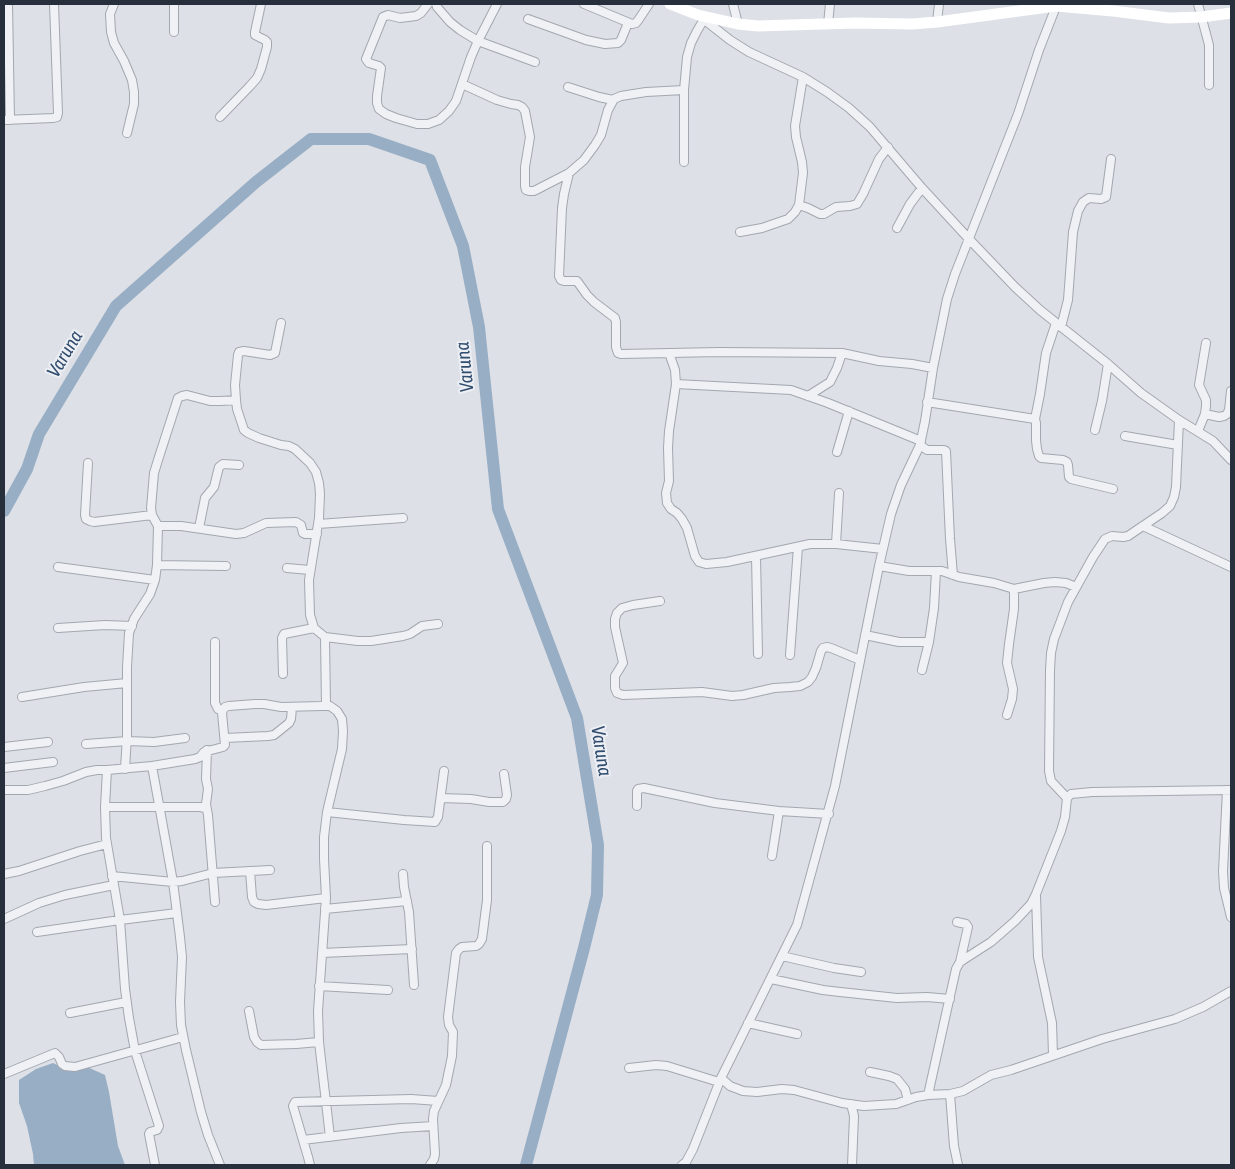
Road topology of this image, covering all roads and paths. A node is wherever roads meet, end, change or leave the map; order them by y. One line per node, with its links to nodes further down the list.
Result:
1 (8, 4): 23 (street)
2 (54, 4): 37 (street)
3 (114, 4): 38 (street)
4 (174, 4): 26 (street)
5 (261, 4): 36 (street)
6 (428, 4): 31 (street)
7 (436, 4): 27 (street)
8 (498, 4): 27 (street)
9 (584, 4): 22 (street)
10 (649, 4): 22 (street)
11 (670, 4): 18 (street)
12 (733, 4): 24 (street)
13 (830, 4): 25 (street)
14 (939, 4): 21 (street)
15 (1198, 4): 19 (street)
16 (1056, 5): 19 (street); 21 (street); 47 (street)
17 (1231, 13): 19 (street)
18 (701, 17): 24 (street); 30 (street); 34 (street)
19 (1201, 17): 32 (street)
20 (528, 19): 22 (street)
21 (937, 22): 25 (street)
22 (628, 23)
23 (6, 24): 28 (street)
24 (738, 24): 25 (street)
25 (828, 24)
26 (174, 32)
27 (478, 41): 29 (street); 31 (street)
28 (6, 46): 37 (street)
29 (536, 62)
30 (803, 77): 39 (street); 44 (street)
31 (462, 84): 42 (street)
32 (1209, 85)
33 (568, 86): 35 (street)
34 (684, 90): 35 (street); 41 (street)
35 (613, 100): 42 (street)
36 (220, 117)
37 (7, 120)
38 (127, 133)
39 (888, 147): 43 (street); 44 (street)
40 (1111, 159): 49 (street)
41 (684, 162)
42 (569, 173): 52 (street)
43 (922, 188): 45 (street); 47 (street)
44 (799, 205): 46 (street)
45 (897, 228)
46 (740, 232)
47 (969, 239): 49 (street); 54 (street)
48 (281, 323): 58 (street)
49 (1059, 325): 53 (street); 62 (street)
50 (1206, 343): 61 (street)
51 (842, 353): 52 (street); 54 (street); 57 (street)
52 (669, 354): 55 (street)
53 (1108, 364): 63 (street); 64 (street)
54 (933, 368): 59 (street)
55 (676, 384): 57 (street); 85 (street)
56 (1231, 391): 61 (street)
57 (808, 396): 60 (street)
58 (236, 400): 75 (street); 77 (street)
59 (927, 402): 62 (street); 67 (street)
60 (849, 411): 67 (street); 69 (street)
61 (1205, 414): 65 (street)
62 (1035, 419): 73 (street)
63 (1179, 420): 65 (street); 68 (street)
64 (1095, 430)
65 (1198, 432): 70 (street)
66 (1125, 436): 68 (street)
67 (921, 443): 84 (street); 94 (street)
68 (1178, 445): 79 (street)
69 (837, 452)
70 (1231, 460)
71 (88, 463): 75 (street)
72 (239, 464): 80 (street)
73 (1113, 489)
74 (839, 494): 82 (street)
75 (152, 515): 78 (street)
76 (403, 518): 77 (street)
77 (318, 524): 81 (street)
78 (158, 526): 80 (street); 86 (street)
79 (1143, 526): 90 (street); 96 (street)
80 (199, 528): 81 (street)
81 (317, 534): 92 (street)
82 (836, 544): 83 (street); 84 (street)
83 (798, 547): 85 (street); 108 (street)
84 (883, 549): 88 (street)
85 (756, 556): 107 (street)
86 (157, 565): 87 (street); 95 (street)
87 (226, 566)
88 (879, 566): 93 (street); 103 (street)
89 (58, 567): 95 (street)
90 (1231, 567)
91 (287, 568): 92 (street)
92 (310, 570): 102 (street)
93 (936, 571): 94 (street); 106 (street)
94 (953, 574): 97 (street)
95 (156, 580): 100 (street)
96 (1076, 587): 97 (street); 135 (street)
97 (1014, 589): 117 (street)
98 (660, 601): 109 (street)
99 (438, 624): 104 (street)
100 (132, 626): 101 (street); 112 (street)
101 (58, 628)
102 (314, 628): 104 (street); 111 (street)
103 (865, 635): 106 (street); 109 (street)
104 (325, 637): 114 (street)
105 (215, 642): 116 (street)
106 (929, 642): 110 (street)
107 (758, 654)
108 (790, 655)
109 (860, 660): 142 (street)
110 (922, 670)
111 (283, 674)
112 (127, 683): 113 (street); 120 (street)
113 (22, 697)
114 (326, 706): 115 (street); 141 (street)
115 (292, 708): 116 (street); 119 (street)
116 (223, 710): 119 (street)
117 (1007, 715)
118 (186, 738): 120 (street)
119 (225, 738): 124 (street)
120 (127, 741): 122 (street); 128 (street)
121 (48, 742): 123 (street)
122 (86, 744)
123 (4, 747)
124 (208, 750): 126 (street); 139 (street)
125 (53, 762): 127 (street)
126 (152, 766): 128 (street); 138 (street)
127 (4, 768)
128 (125, 769): 129 (street)
129 (107, 770): 132 (street); 137 (street)
130 (444, 772): 134 (street)
131 (504, 774): 134 (street)
132 (4, 790)
133 (1229, 790): 135 (street); 160 (street)
134 (441, 798): 141 (street)
135 (1067, 798): 154 (street)
136 (637, 806): 140 (street)
137 (105, 807): 138 (street); 143 (street)
138 (159, 807): 139 (street); 152 (street)
139 (207, 810): 148 (street)
140 (779, 810): 142 (street); 145 (street)
141 (328, 812): 155 (street)
142 (828, 814): 167 (street)
143 (107, 844): 149 (street); 151 (street)
144 (487, 846): 193 (street)
145 (772, 856)
146 (270, 870): 147 (street)
147 (250, 871): 148 (street); 155 (street)
148 (213, 873): 152 (street); 157 (street)
149 (4, 874)
150 (404, 874): 156 (street)
151 (112, 876): 152 (street); 153 (street)
152 (173, 882): 159 (street)
153 (114, 886): 161 (street); 162 (street)
154 (1036, 894): 168 (street); 184 (street)
155 (326, 898): 158 (street)
156 (407, 901): 158 (street); 165 (street)
157 (215, 902)
158 (325, 909): 166 (street)
159 (177, 913): 162 (street); 181 (street)
160 (1231, 917)
161 (4, 920)
162 (120, 920): 164 (street); 176 (street)
163 (957, 922): 168 (street)
164 (37, 932)
165 (412, 949): 166 (street); 171 (street)
166 (322, 953): 172 (street)
167 (782, 956): 169 (street); 170 (street)
168 (960, 962): 175 (street)
169 (861, 972)
170 (771, 979): 175 (street); 179 (street)
171 (414, 985)
172 (319, 986): 173 (street); 182 (street)
173 (388, 990)
174 (1231, 991): 184 (street)
175 (950, 999): 190 (street)
176 (126, 1002): 178 (street); 183 (street)
177 (248, 1011): 182 (street)
178 (70, 1013)
179 (748, 1023): 180 (street); 188 (street)
180 (797, 1034)
181 (183, 1037): 183 (street); 199 (street)
182 (319, 1042): 191 (street)
183 (135, 1051): 187 (street); 198 (street)
184 (1054, 1055): 189 (street)
185 (629, 1068): 188 (street)
186 (870, 1072): 192 (street)
187 (4, 1074)
188 (720, 1080): 194 (street); 202 (street)
189 (950, 1094): 190 (street); 204 (street)
190 (928, 1095): 192 (street)
191 (326, 1100): 193 (street); 196 (street); 197 (street)
192 (908, 1100): 194 (street)
193 (438, 1101): 195 (street)
194 (851, 1104): 203 (street)
195 (433, 1126): 196 (street); 201 (street)
196 (330, 1137): 197 (street)
197 (303, 1140): 200 (street)
198 (155, 1165)
199 (220, 1165)
200 (310, 1165)
201 (430, 1165)
202 (682, 1165)
203 (852, 1165)
204 (958, 1165)

